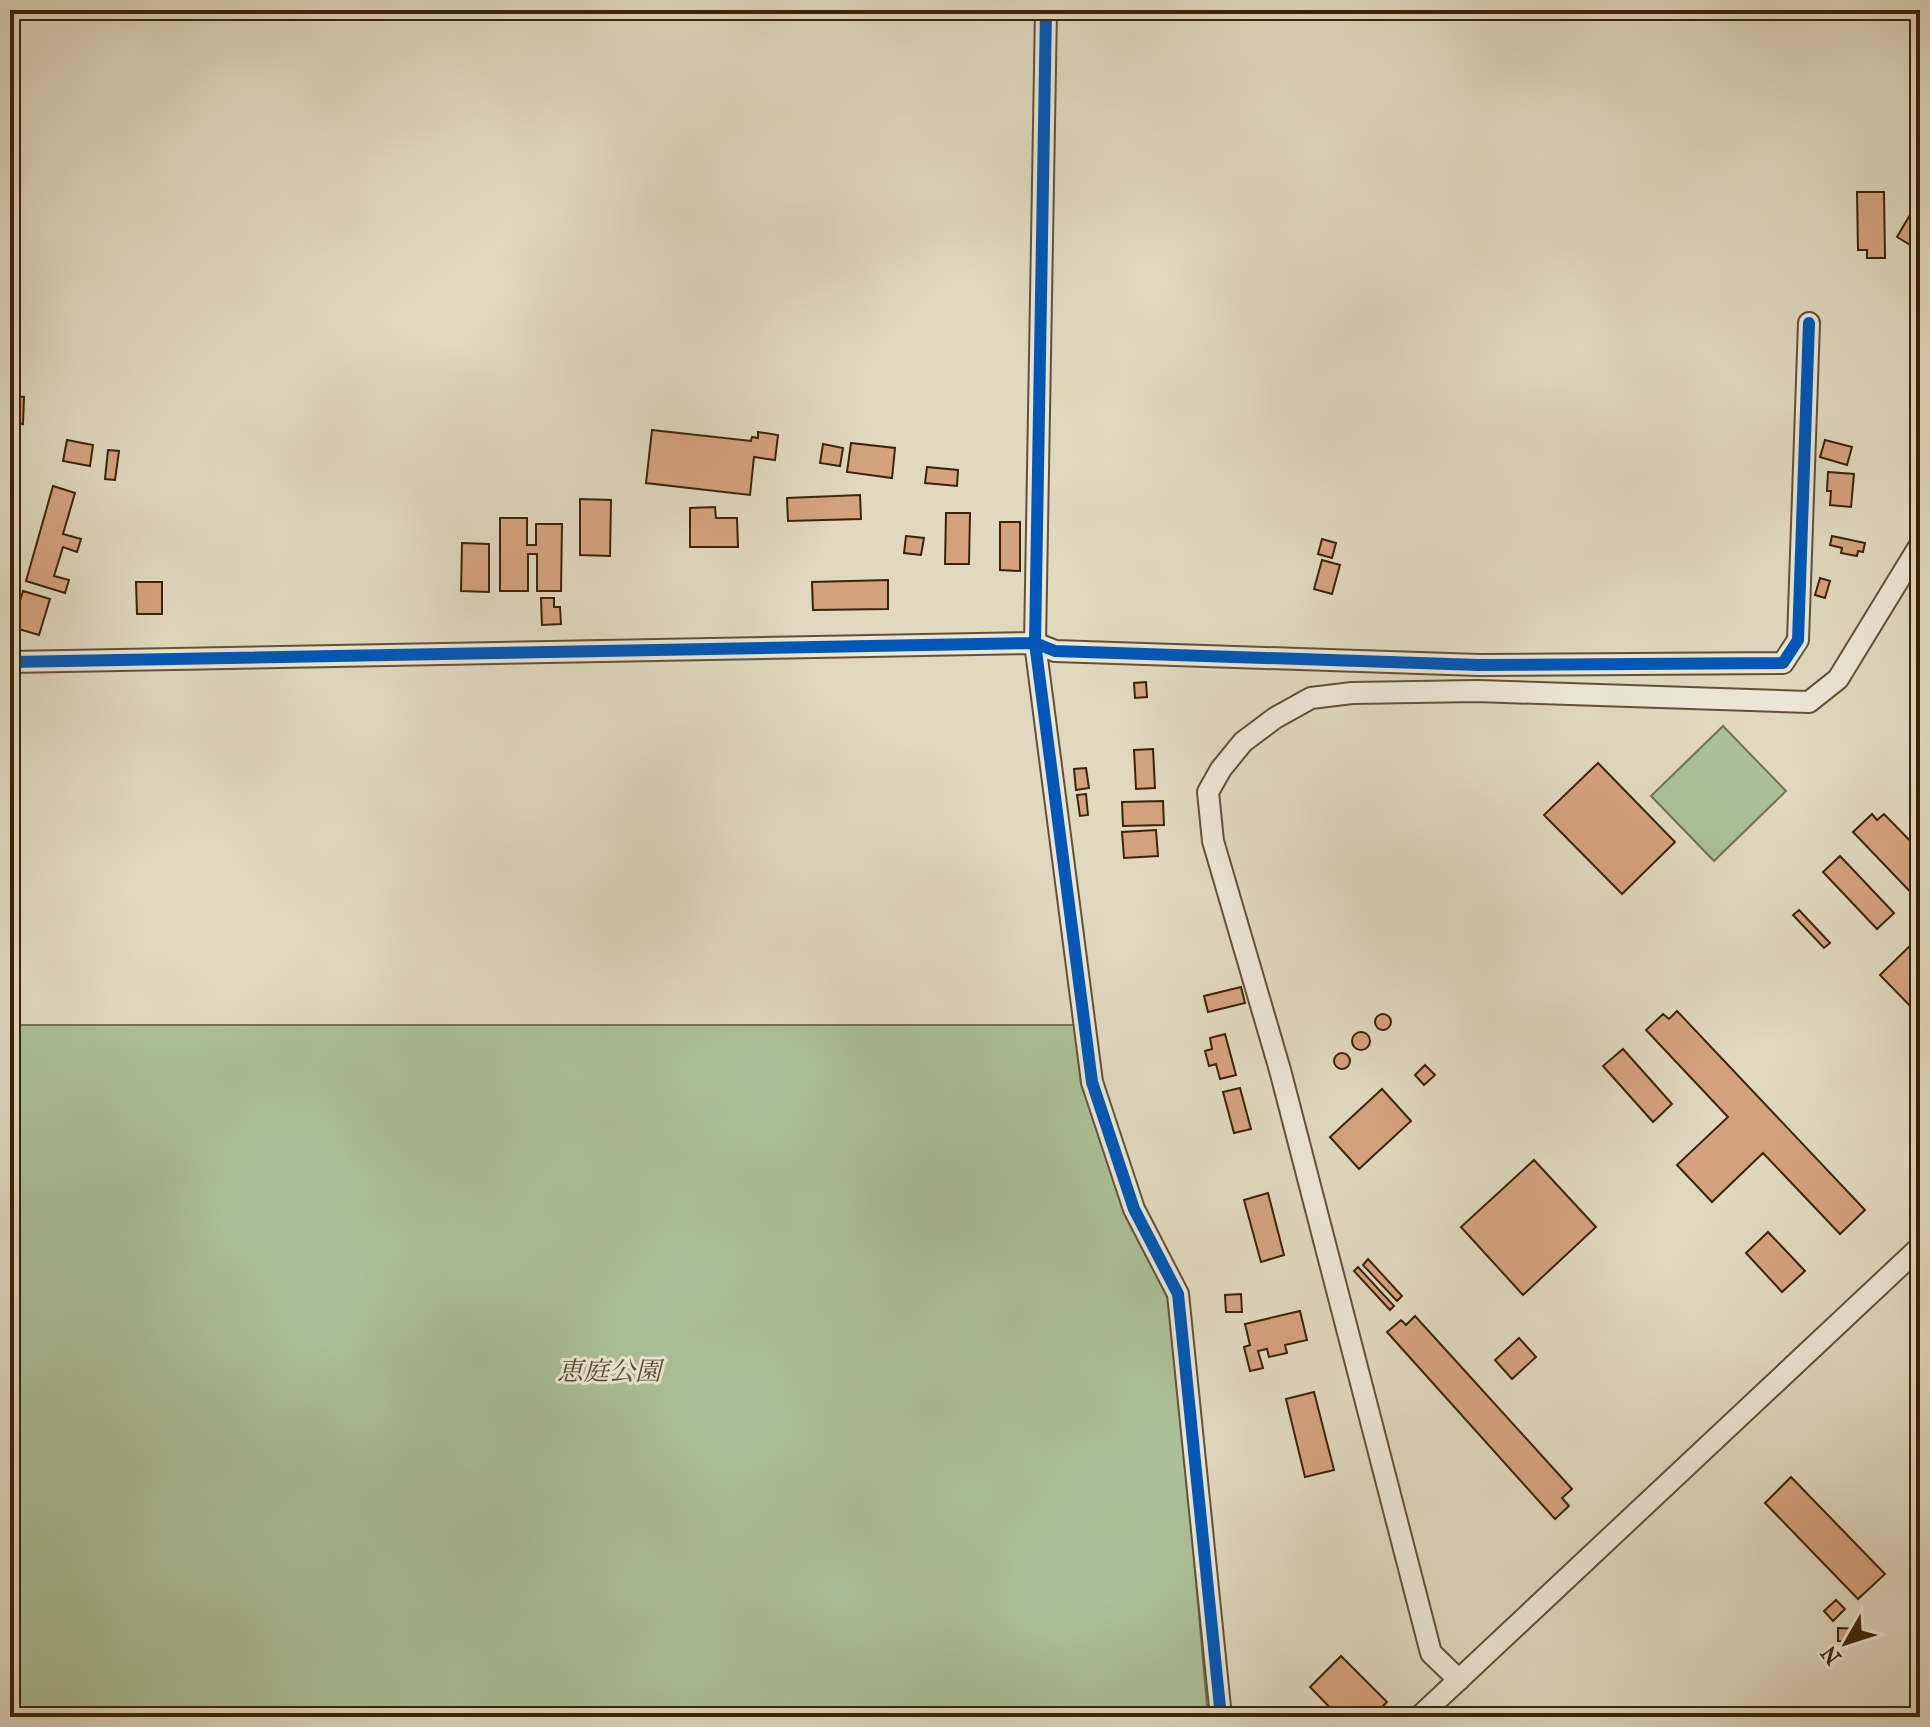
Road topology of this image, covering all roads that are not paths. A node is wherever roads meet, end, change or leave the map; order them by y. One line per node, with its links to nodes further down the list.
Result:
1 (1046, 10): 4 (street)
2 (1809, 323): 4 (street)
3 (1920, 545): 7 (street)
4 (1035, 643): 5 (street); 8 (street)
5 (10, 662)
6 (1920, 1247): 7 (street)
7 (1459, 1680): 9 (street)
8 (1221, 1717)
9 (1419, 1717)

